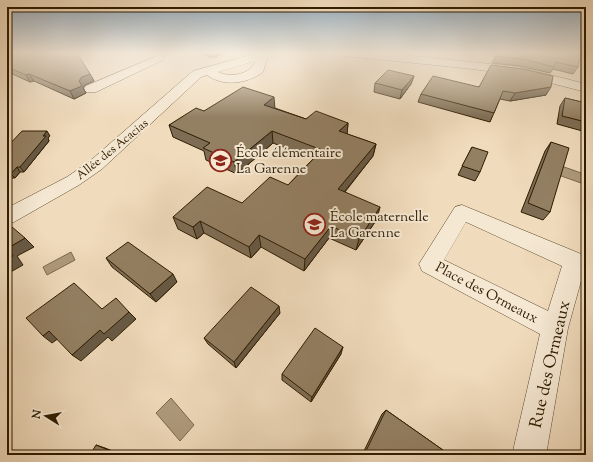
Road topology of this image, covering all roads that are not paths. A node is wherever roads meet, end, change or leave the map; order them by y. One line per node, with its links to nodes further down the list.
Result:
1 (124, 75): 5 (street)
2 (196, 75): 6 (street, Allée des Acacias)
3 (533, 75): 4 (street)
4 (586, 88)
5 (91, 90)
6 (7, 217)
7 (580, 264): 8 (street, Rue des Ormeaux); 8 (street, Place des Ormeaux)
8 (555, 328): 9 (street, Rue des Ormeaux)
9 (529, 455)

